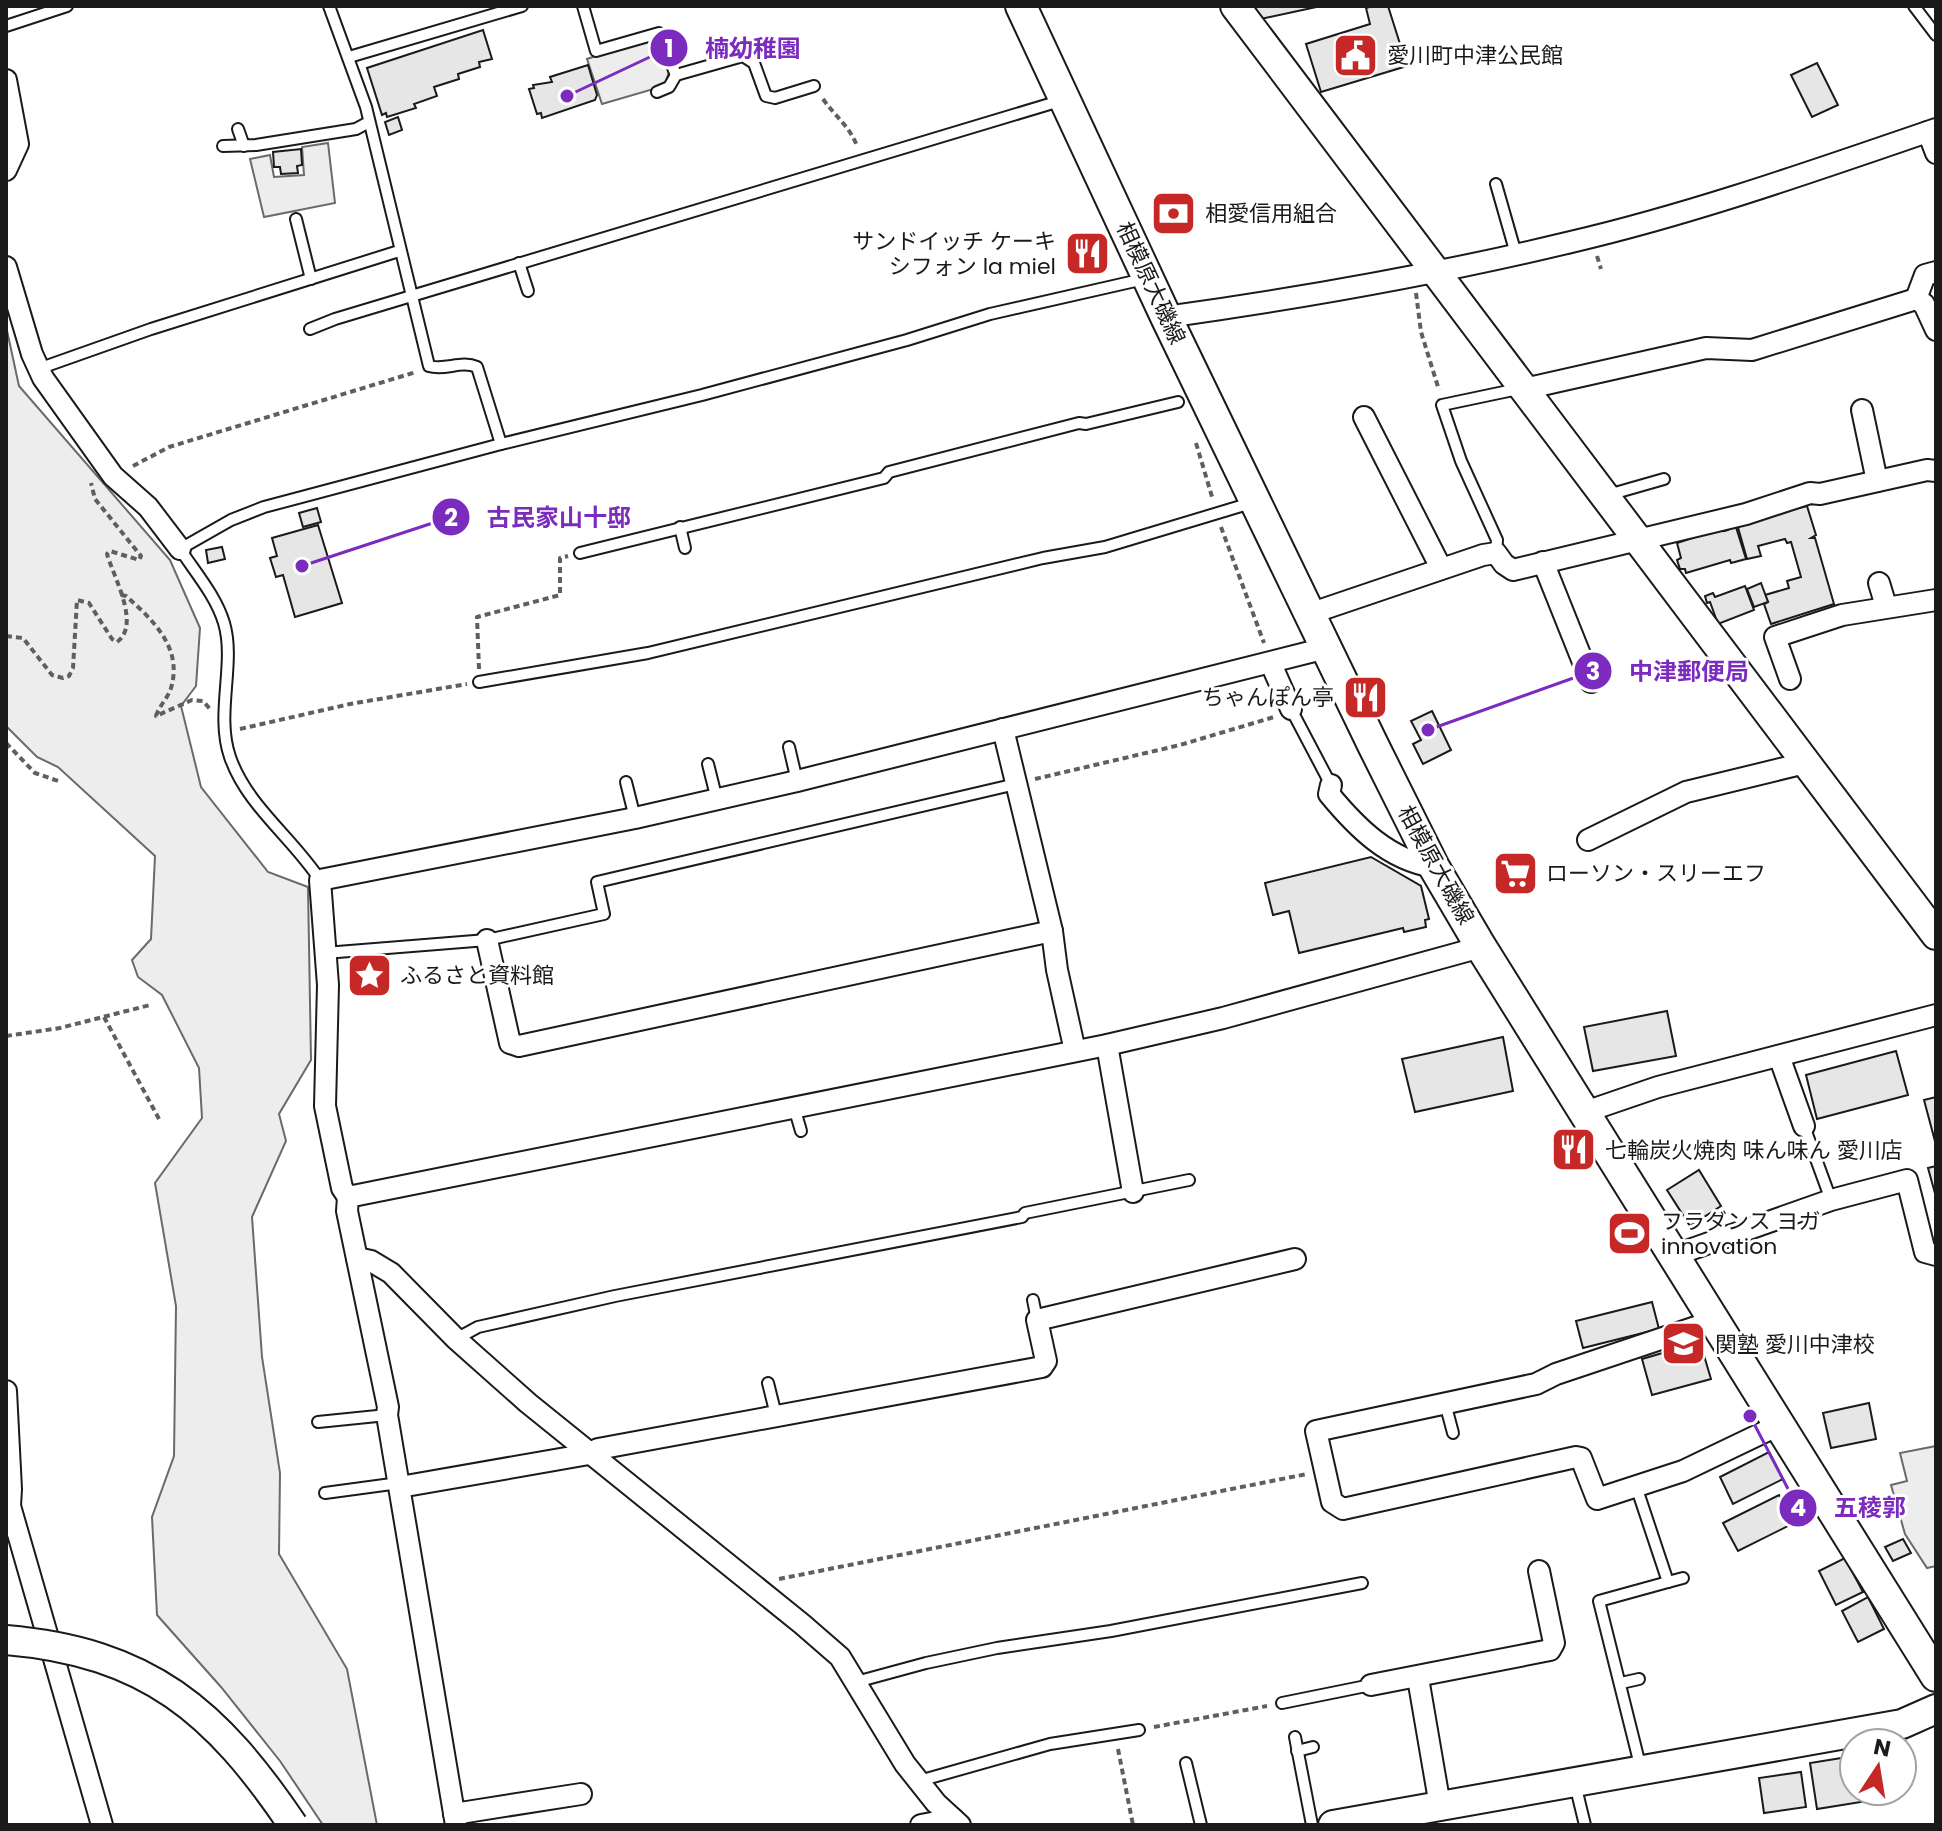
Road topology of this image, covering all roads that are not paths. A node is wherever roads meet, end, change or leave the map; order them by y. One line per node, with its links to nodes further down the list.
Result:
1 (67, 6): 8 (lane)
2 (329, 6): 10 (lane)
3 (522, 6): 10 (lane)
4 (583, 6): 11 (lane)
5 (1021, 6): 15 (main road, 相模原大磯線)
6 (1235, 6): 30 (street)
7 (1914, 6): 9 (lane)
8 (6, 26)
9 (1936, 35)
10 (349, 57): 16 (lane)
11 (676, 75): 13 (lane); 14 (lane)
12 (6, 80): 22 (street)
13 (814, 86)
14 (657, 92)
15 (1065, 99): 27 (lane); 31 (main road, 相模原大磯線)
16 (369, 122): 20 (lane); 25 (lane)
17 (238, 129): 20 (lane)
18 (1932, 131): 21 (street); 26 (street)
19 (223, 146): 20 (lane)
20 (244, 146)
21 (1936, 153)
22 (6, 170)
23 (1496, 184): 26 (lane)
24 (296, 219): 32 (lane)
25 (399, 251): 32 (lane); 34 (lane)
26 (1516, 254): 30 (street)
27 (519, 263): 33 (lane); 34 (lane)
28 (6, 267): 39 (street)
29 (1936, 272): 35 (street)
30 (1423, 273): 36 (street); 40 (street)
31 (1150, 278): 36 (main road, 相模原大磯線); 44 (lane)
32 (311, 279): 39 (lane)
33 (528, 291)
34 (413, 295): 37 (lane); 44 (lane)
35 (1916, 299): 38 (street); 40 (street)
36 (1166, 317): 49 (main road, 相模原大磯線)
37 (310, 329)
38 (1936, 330)
39 (38, 369): 53 (street)
40 (1524, 389): 48 (street); 55 (lane)
41 (1178, 402): 50 (lane)
42 (1862, 410): 47 (street)
43 (1364, 417): 57 (street)
44 (501, 444): 53 (lane)
45 (1936, 471): 47 (street)
46 (1664, 479): 48 (lane)
47 (1877, 481): 51 (street)
48 (1604, 496): 51 (street)
49 (1256, 501): 61 (main road, 相模原大磯線); 66 (lane)
50 (680, 527): 52 (lane); 54 (lane)
51 (1638, 541): 56 (street); 70 (street)
52 (685, 548)
53 (180, 549): 80 (lane)
54 (580, 553)
55 (1496, 553): 56 (street); 57 (street)
56 (1543, 562): 64 (street)
57 (1441, 568): 61 (street)
58 (1879, 583): 60 (street)
59 (1936, 600): 60 (street)
60 (1886, 606): 65 (street)
61 (1309, 614): 62 (main road, 相模原大磯線)
62 (1326, 648): 63 (street); 79 (main road, 相模原大磯線)
63 (1271, 664): 67 (street); 68 (street)
64 (1592, 669)
65 (1790, 679)
66 (479, 682)
67 (1291, 709): 75 (lane)
68 (1003, 729): 72 (street); 74 (street)
69 (789, 747): 72 (lane)
70 (1805, 763): 78 (street); 82 (street)
71 (708, 764): 76 (lane)
72 (797, 781): 76 (street)
73 (626, 782): 77 (lane)
74 (1016, 784): 81 (street); 83 (lane)
75 (1331, 785): 79 (street)
76 (717, 800): 77 (street)
77 (635, 818): 80 (street)
78 (1588, 840)
79 (1434, 867): 84 (main road, 相模原大磯線)
80 (320, 880): 85 (street)
81 (1052, 931): 83 (street); 88 (street)
82 (1936, 935)
83 (487, 940): 85 (lane)
84 (1481, 947): 87 (street); 91 (main road, 相模原大磯線)
85 (325, 953): 96 (street)
86 (1936, 1015): 89 (street)
87 (1107, 1045): 88 (street); 95 (street)
88 (1075, 1051): 90 (street)
89 (1779, 1056): 91 (street); 92 (street)
90 (794, 1107): 93 (lane); 96 (street)
91 (1585, 1112): 98 (main road, 相模原大磯線)
92 (1804, 1126): 97 (lane)
93 (801, 1131)
94 (1189, 1180): 95 (lane)
95 (1133, 1192): 103 (lane)
96 (348, 1197): 100 (street)
97 (1831, 1200): 98 (street); 99 (street)
98 (1675, 1255): 102 (main road, 相模原大磯線)
99 (1936, 1255)
100 (357, 1258): 103 (street); 107 (street)
101 (1283, 1267): 108 (street)
102 (1714, 1321): 106 (street); 110 (main road, 相模原大磯線)
103 (456, 1339): 112 (street)
104 (768, 1383): 108 (lane)
105 (6, 1391): 116 (street)
106 (1445, 1403): 111 (lane); 114 (street)
107 (387, 1415): 109 (lane); 113 (street)
108 (776, 1415): 112 (street)
109 (318, 1422)
110 (1779, 1425): 114 (street); 122 (main road, 相模原大磯線)
111 (1453, 1433)
112 (589, 1454): 113 (street); 125 (street)
113 (399, 1485): 115 (lane); 140 (street)
114 (1636, 1486): 119 (lane)
115 (330, 1489)
116 (8, 1506): 142 (street)
117 (1539, 1571): 123 (street)
118 (1683, 1578): 119 (lane)
119 (1668, 1582): 126 (lane)
120 (1362, 1583): 125 (lane)
121 (6, 1640): 143 (street, bridge)
122 (1936, 1676)
123 (1418, 1678): 127 (street); 139 (street)
124 (1639, 1679): 126 (lane)
125 (856, 1682): 136 (street)
126 (1621, 1683): 135 (lane)
127 (1371, 1685): 128 (lane)
128 (1282, 1703)
129 (1936, 1709): 135 (street)
130 (1139, 1730): 136 (lane)
131 (1295, 1737): 133 (lane)
132 (1313, 1747): 133 (lane)
133 (1297, 1751): 146 (lane)
134 (1186, 1763): 145 (lane)
135 (1641, 1769): 137 (street)
136 (919, 1781): 141 (street)
137 (1574, 1781): 139 (street); 148 (lane)
138 (568, 1791): 140 (street)
139 (1440, 1806): 147 (street)
140 (455, 1820)
141 (956, 1822): 144 (street)
142 (102, 1825)
143 (293, 1825)
144 (921, 1825)
145 (1201, 1825)
146 (1312, 1825)
147 (1333, 1825)
148 (1585, 1825)

